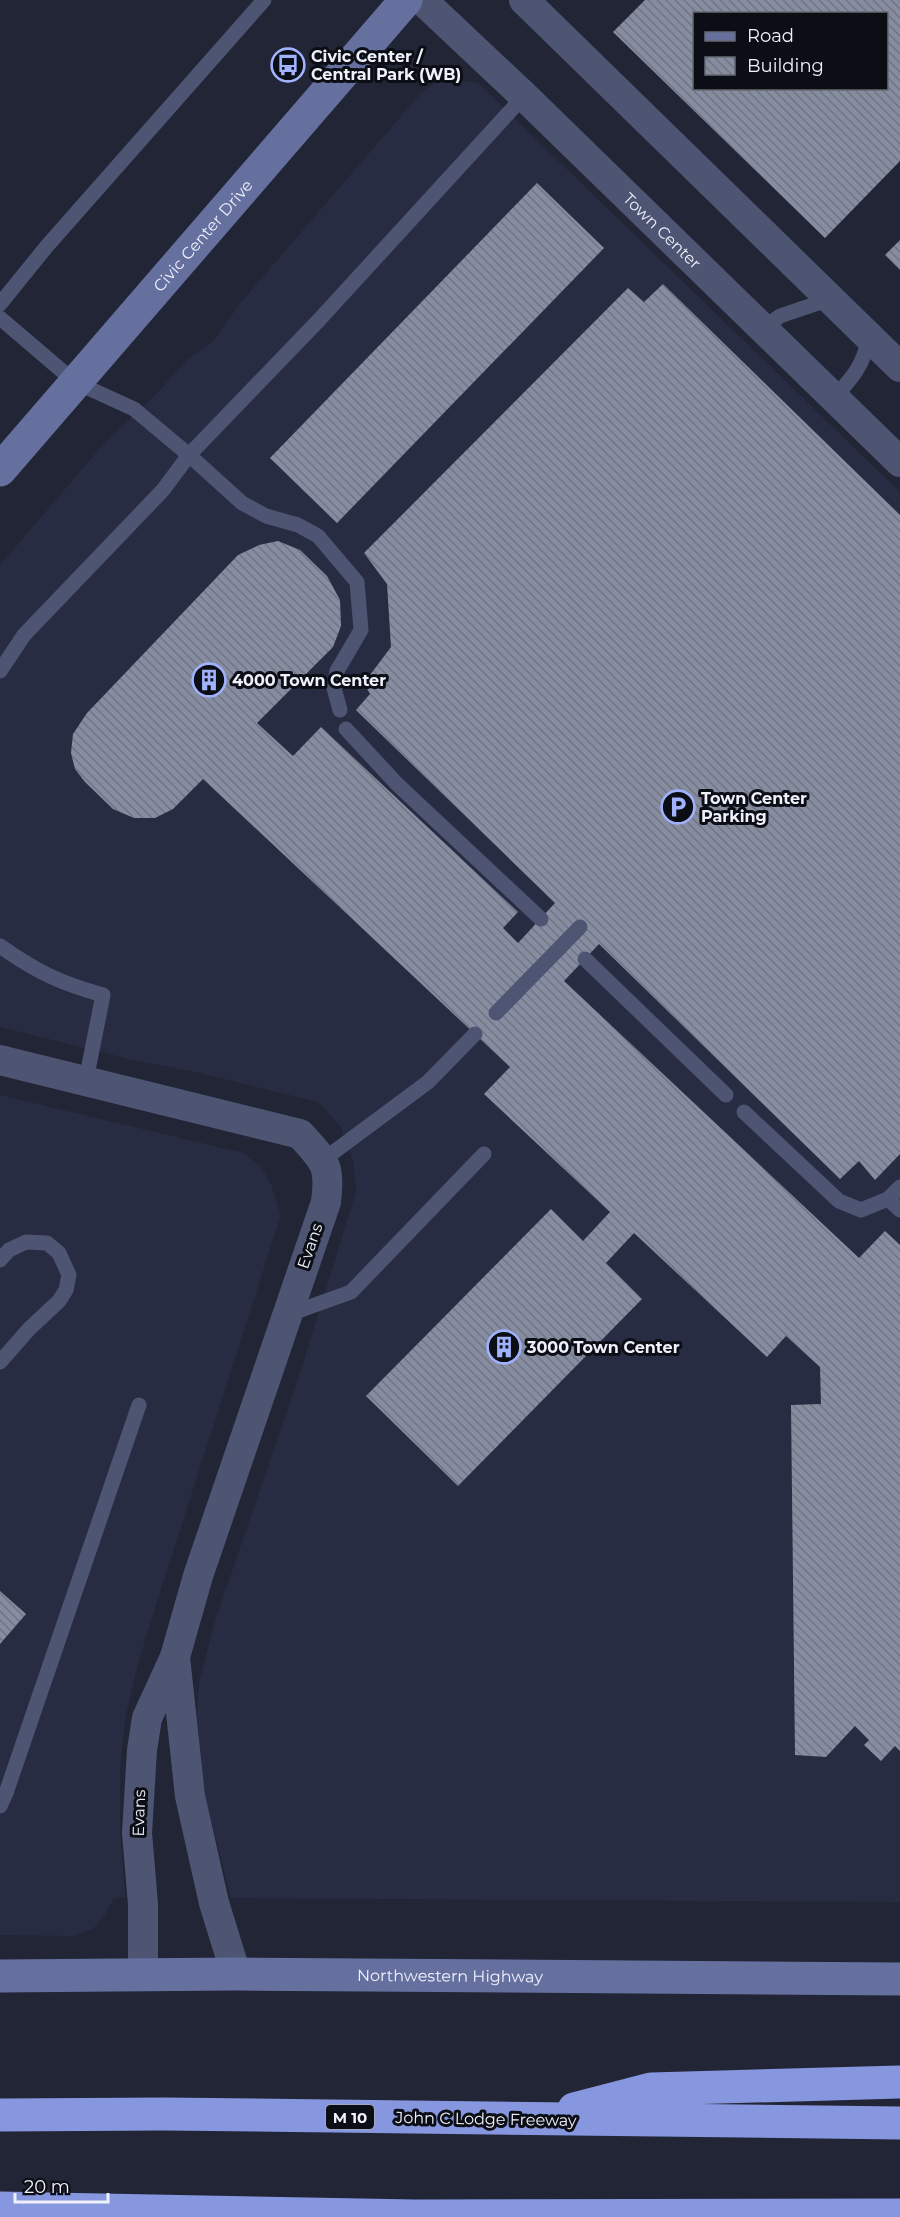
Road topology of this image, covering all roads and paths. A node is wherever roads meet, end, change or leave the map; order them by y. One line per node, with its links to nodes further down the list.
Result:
1 (264, 0): 7 (lane)
2 (406, 0): 12 (main road, Civic Center Drive)
3 (422, 0): 5 (street, Town Center)
4 (524, 0): 6 (street)
5 (524, 96): 9 (street, Town Center); 14 (lane)
6 (830, 299): 9 (lane); 10 (street)
7 (0, 304)
8 (0, 318): 12 (lane)
9 (763, 329): 13 (street, Town Center)
10 (869, 338): 11 (street); 13 (lane)
11 (900, 367)
12 (75, 382): 14 (lane); 16 (main road, Civic Center Drive)
13 (834, 398): 15 (street, Town Center)
14 (189, 454): 17 (lane); 18 (lane)
15 (900, 462)
16 (0, 470)
17 (0, 671)
18 (340, 710)
19 (346, 729): 20 (lane)
20 (541, 919)
21 (580, 927): 24 (lane)
22 (0, 946): 27 (lane)
23 (585, 959): 28 (lane)
24 (496, 1013)
25 (475, 1034): 31 (lane)
26 (0, 1060): 27 (street)
27 (86, 1080): 31 (street)
28 (726, 1095)
29 (744, 1112): 33 (lane)
30 (484, 1154): 36 (lane)
31 (323, 1160): 36 (street, Evans)
32 (900, 1186): 33 (lane)
33 (888, 1199): 34 (lane)
34 (900, 1210)
35 (0, 1260): 37 (lane)
36 (287, 1316): 39 (street, Evans)
37 (0, 1362)
38 (139, 1405): 40 (lane)
39 (175, 1657): 41 (street, Evans); 42 (street, Evans)
40 (0, 1806)
41 (236, 1974): 42 (main road, Northwestern Highway); 44 (main road, Northwestern Highway)
42 (143, 1975): 43 (main road, Northwestern Highway)
43 (0, 1976)
44 (900, 1979)
45 (900, 2082): 47 (highway)
46 (0, 2115): 47 (highway, John C Lodge Freeway / M 10)
47 (534, 2120): 48 (highway, John C Lodge Freeway / M 10)
48 (900, 2123)
49 (0, 2208): 51 (highway)
50 (900, 2215): 51 (highway)
51 (422, 2216)

